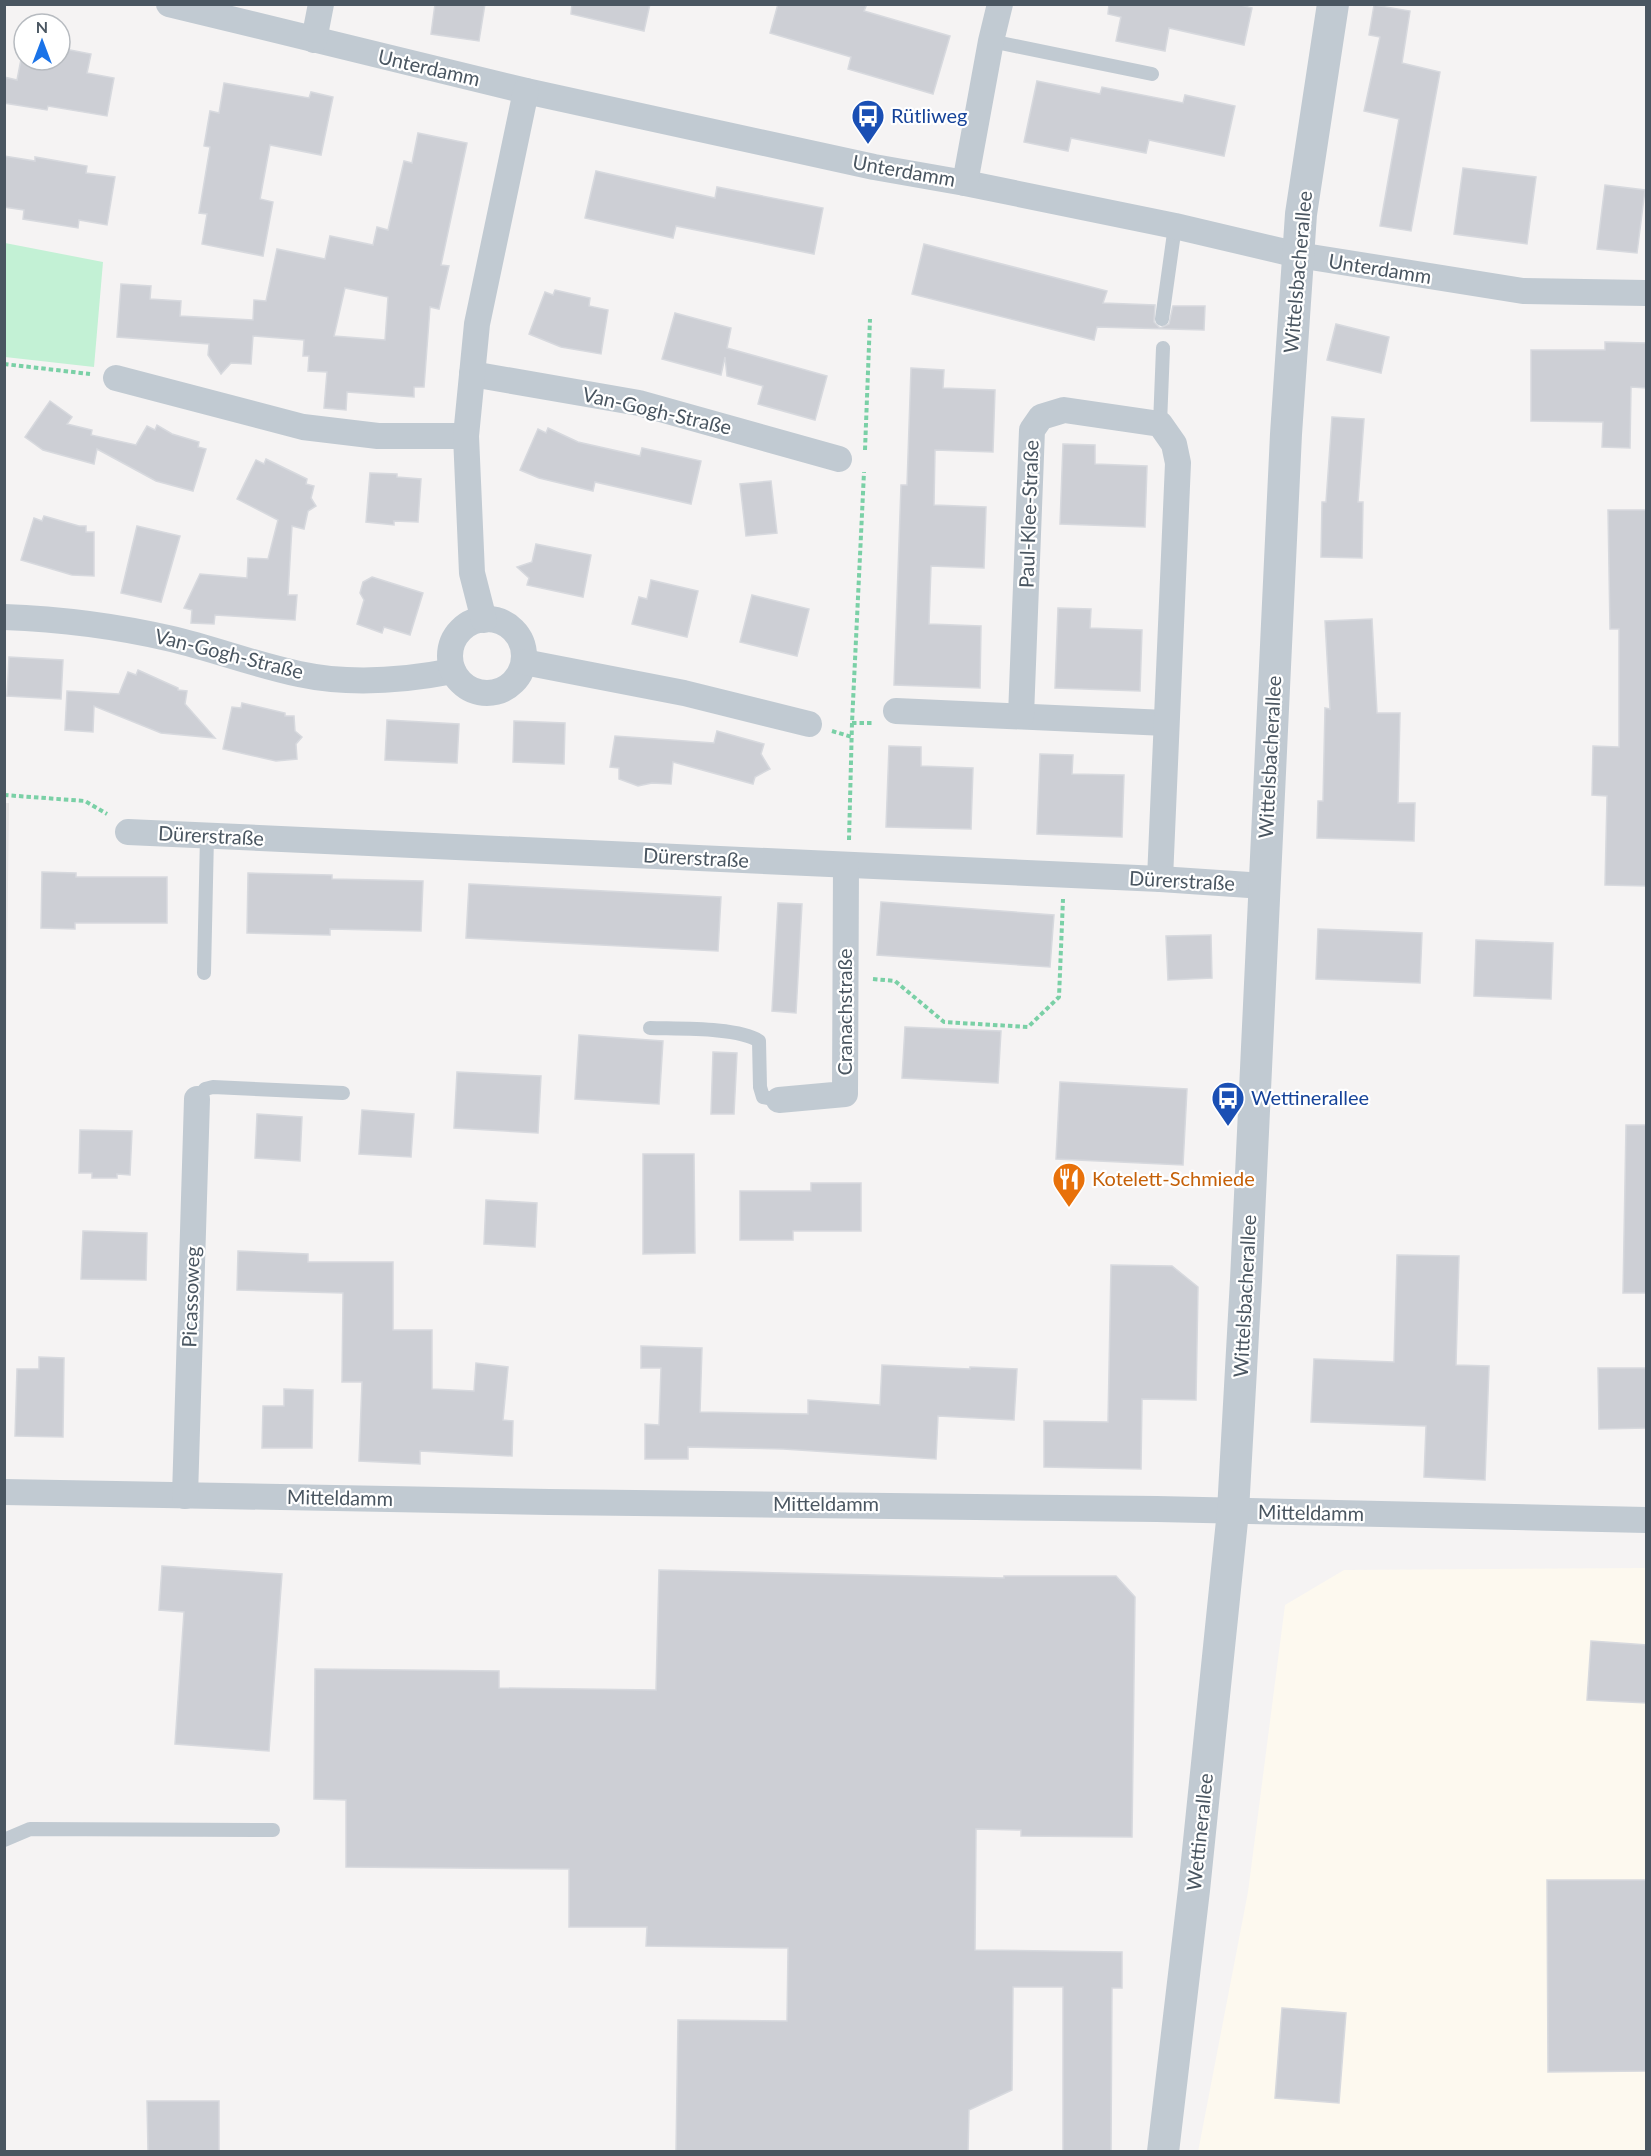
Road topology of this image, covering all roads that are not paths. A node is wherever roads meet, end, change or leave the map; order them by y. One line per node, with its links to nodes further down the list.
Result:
1 (169, 4): 5 (street, Unterdamm)
2 (321, 4): 5 (street)
3 (1333, 4): 11 (street, Wittelsbacherallee)
4 (994, 7): 6 (street)
5 (314, 40): 8 (street, Unterdamm)
6 (991, 41): 7 (lane); 9 (street)
7 (1152, 74)
8 (526, 91): 9 (street, Unterdamm); 15 (street)
9 (965, 183): 10 (street, Unterdamm)
10 (1175, 226): 11 (street, Unterdamm); 13 (lane)
11 (1298, 255): 12 (street, Unterdamm); 32 (street, Wittelsbacherallee)
12 (1647, 293)
13 (1162, 319)
14 (1163, 348): 17 (lane)
15 (472, 374): 18 (street); 19 (street, Van-Gogh-Straße)
16 (116, 378): 18 (street)
17 (1161, 424): 25 (street, Paul-Klee-Straße); 26 (street)
18 (466, 436): 21 (street)
19 (839, 459)
20 (4, 616): 23 (street, Van-Gogh-Straße)
21 (484, 620): 22 (street); 23 (street)
22 (524, 662): 23 (street); 27 (street)
23 (453, 671)
24 (896, 711): 25 (street)
25 (1021, 716): 26 (street)
26 (1166, 723): 31 (street)
27 (809, 724)
28 (128, 832): 29 (street, Dürerstraße)
29 (207, 836): 30 (street, Dürerstraße); 33 (lane)
30 (846, 865): 31 (street, Dürerstraße); 37 (street, Cranachstraße)
31 (1160, 879): 32 (street, Dürerstraße)
32 (1264, 886): 40 (street, Wittelsbacherallee)
33 (204, 973)
34 (650, 1028): 37 (lane)
35 (343, 1093): 36 (lane)
36 (197, 1099): 39 (street, Picassoweg)
37 (779, 1100)
38 (4, 1492): 39 (street, Mitteldamm)
39 (185, 1496): 40 (street, Mitteldamm)
40 (1233, 1511): 41 (street, Mitteldamm); 44 (street, Wettinerallee)
41 (1647, 1520)
42 (273, 1830): 43 (lane)
43 (4, 1840)
44 (1163, 2151)

